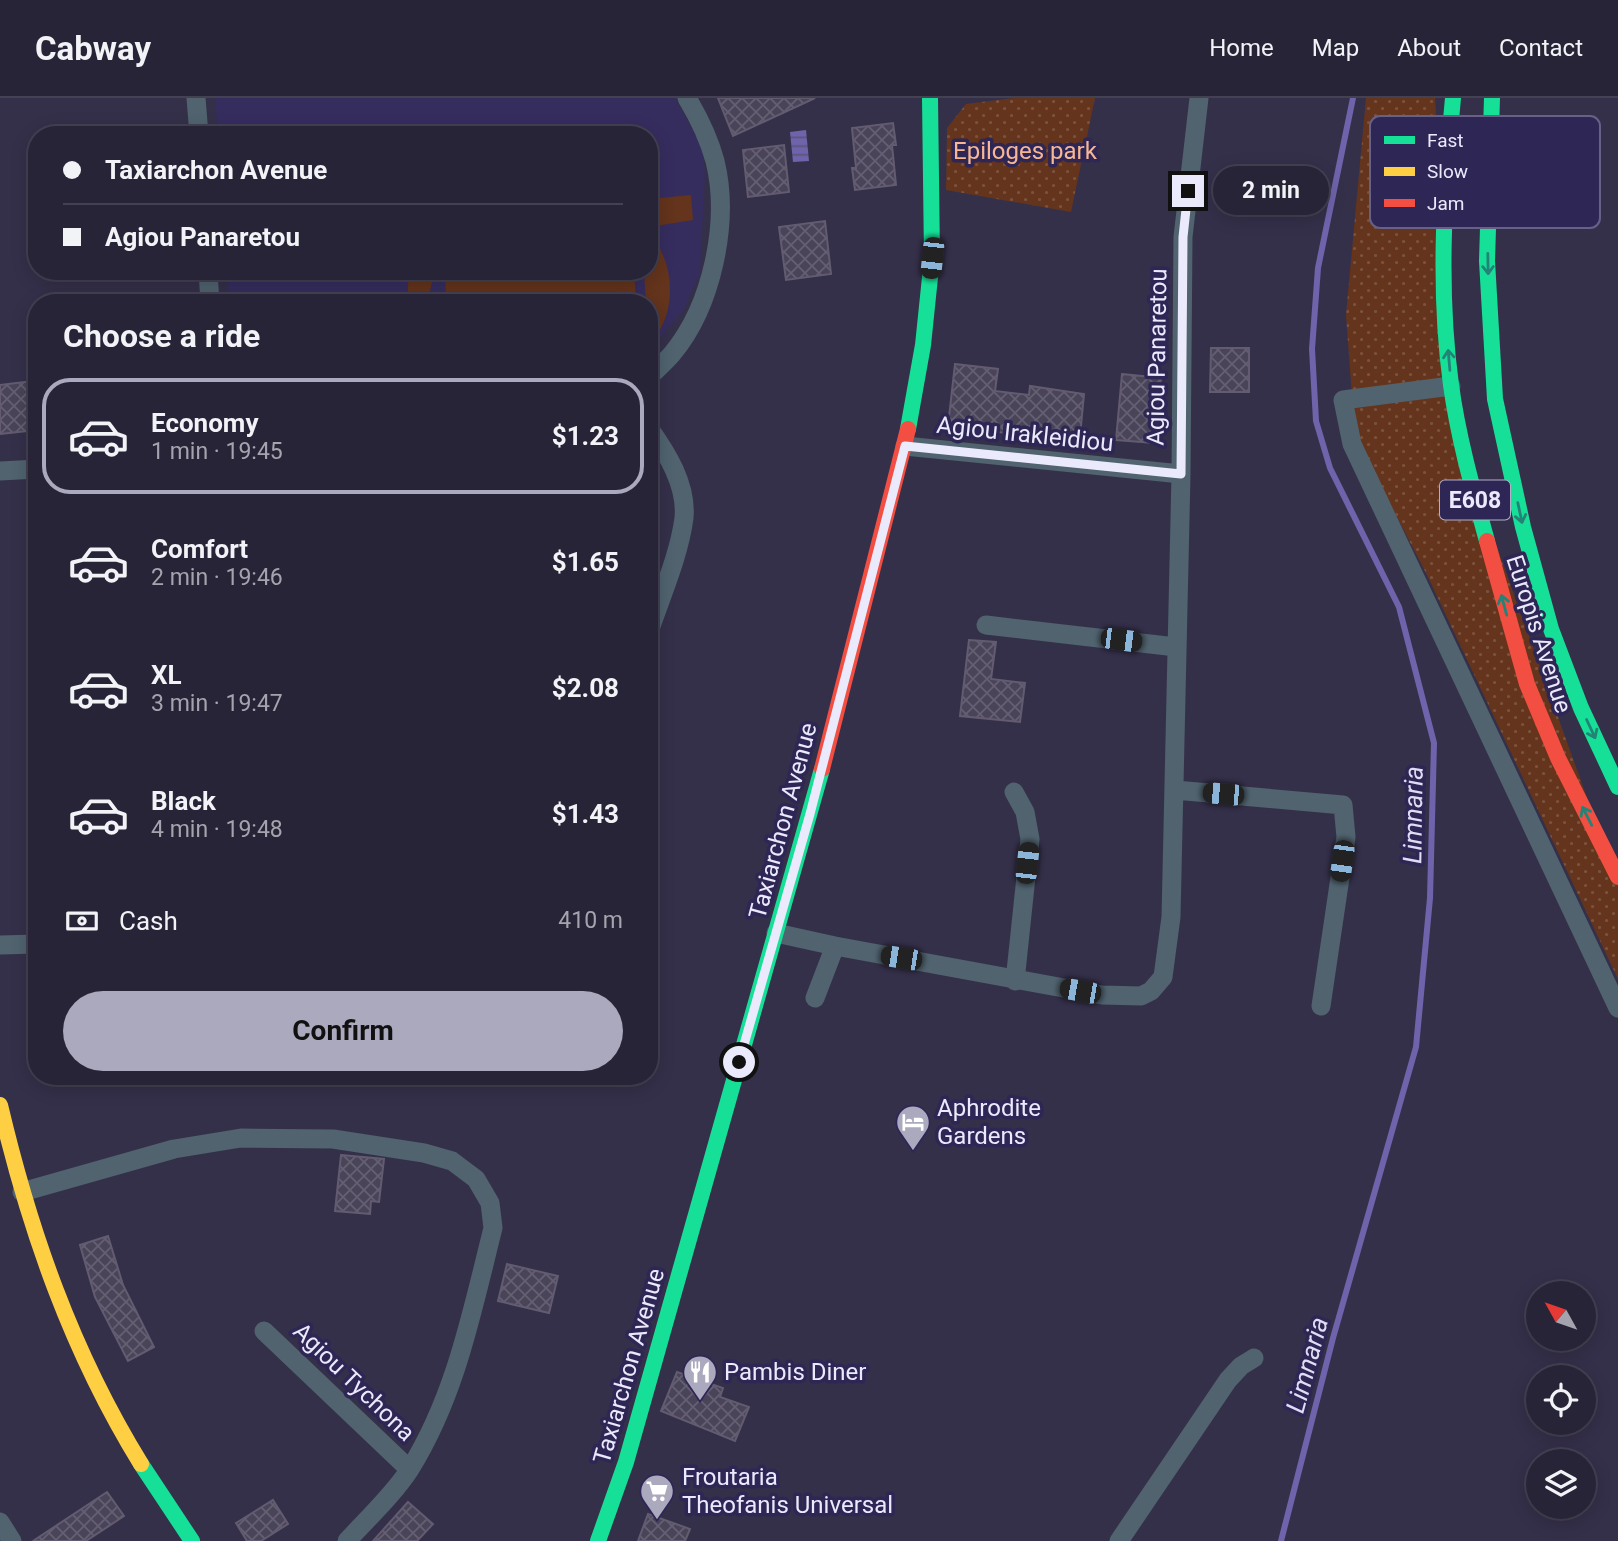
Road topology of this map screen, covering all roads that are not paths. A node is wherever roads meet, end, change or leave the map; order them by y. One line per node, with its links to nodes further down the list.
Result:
1 (196, 98): 9 (street)
2 (687, 98): 12 (street)
3 (930, 98): 15 (main road, Taxiarchon Avenue)
4 (1199, 98): 18 (street, Agiou Panaretou)
5 (1453, 98): 7 (main road, Europis Avenue / E608, one-way to 5)
6 (1492, 98): 8 (main road, Europis Avenue / E608, one-way to 8)
7 (1451, 116)
8 (1491, 116)
9 (198, 126)
10 (1445, 228): 13 (main road, Europis Avenue / E608, one-way to 10)
11 (1488, 228): 22 (main road, Europis Avenue / E608, one-way to 22)
12 (658, 367)
13 (1451, 386): 25 (main road, Europis Avenue / E608, one-way to 13); 33 (street)
14 (658, 440): 19 (street)
15 (905, 446): 18 (street, Agiou Irakleidiou); 26 (main road, Taxiarchon Avenue)
16 (28, 469): 17 (street)
17 (0, 471)
18 (1181, 474): 21 (street, Agiou Panaretou)
19 (658, 604)
20 (986, 625): 21 (street)
21 (1176, 647): 23 (street, Agiou Panaretou)
22 (1618, 787)
23 (1175, 790): 30 (street, Agiou Panaretou); 32 (street)
24 (1014, 792): 30 (street)
25 (1618, 877)
26 (776, 933): 29 (street); 43 (main road, Taxiarchon Avenue)
27 (28, 944): 28 (street)
28 (0, 945)
29 (835, 946): 30 (street); 31 (street)
30 (1015, 981)
31 (815, 998)
32 (1321, 1006)
33 (1618, 1008)
34 (0, 1105): 35 (main road)
35 (22, 1192): 38 (street); 41 (main road)
36 (264, 1331): 38 (street, Agiou Tychona)
37 (1254, 1359): 44 (street)
38 (410, 1469): 42 (street)
39 (0, 1522): 40 (street)
40 (12, 1541)
41 (192, 1541)
42 (347, 1541)
43 (598, 1541)
44 (1119, 1541)

